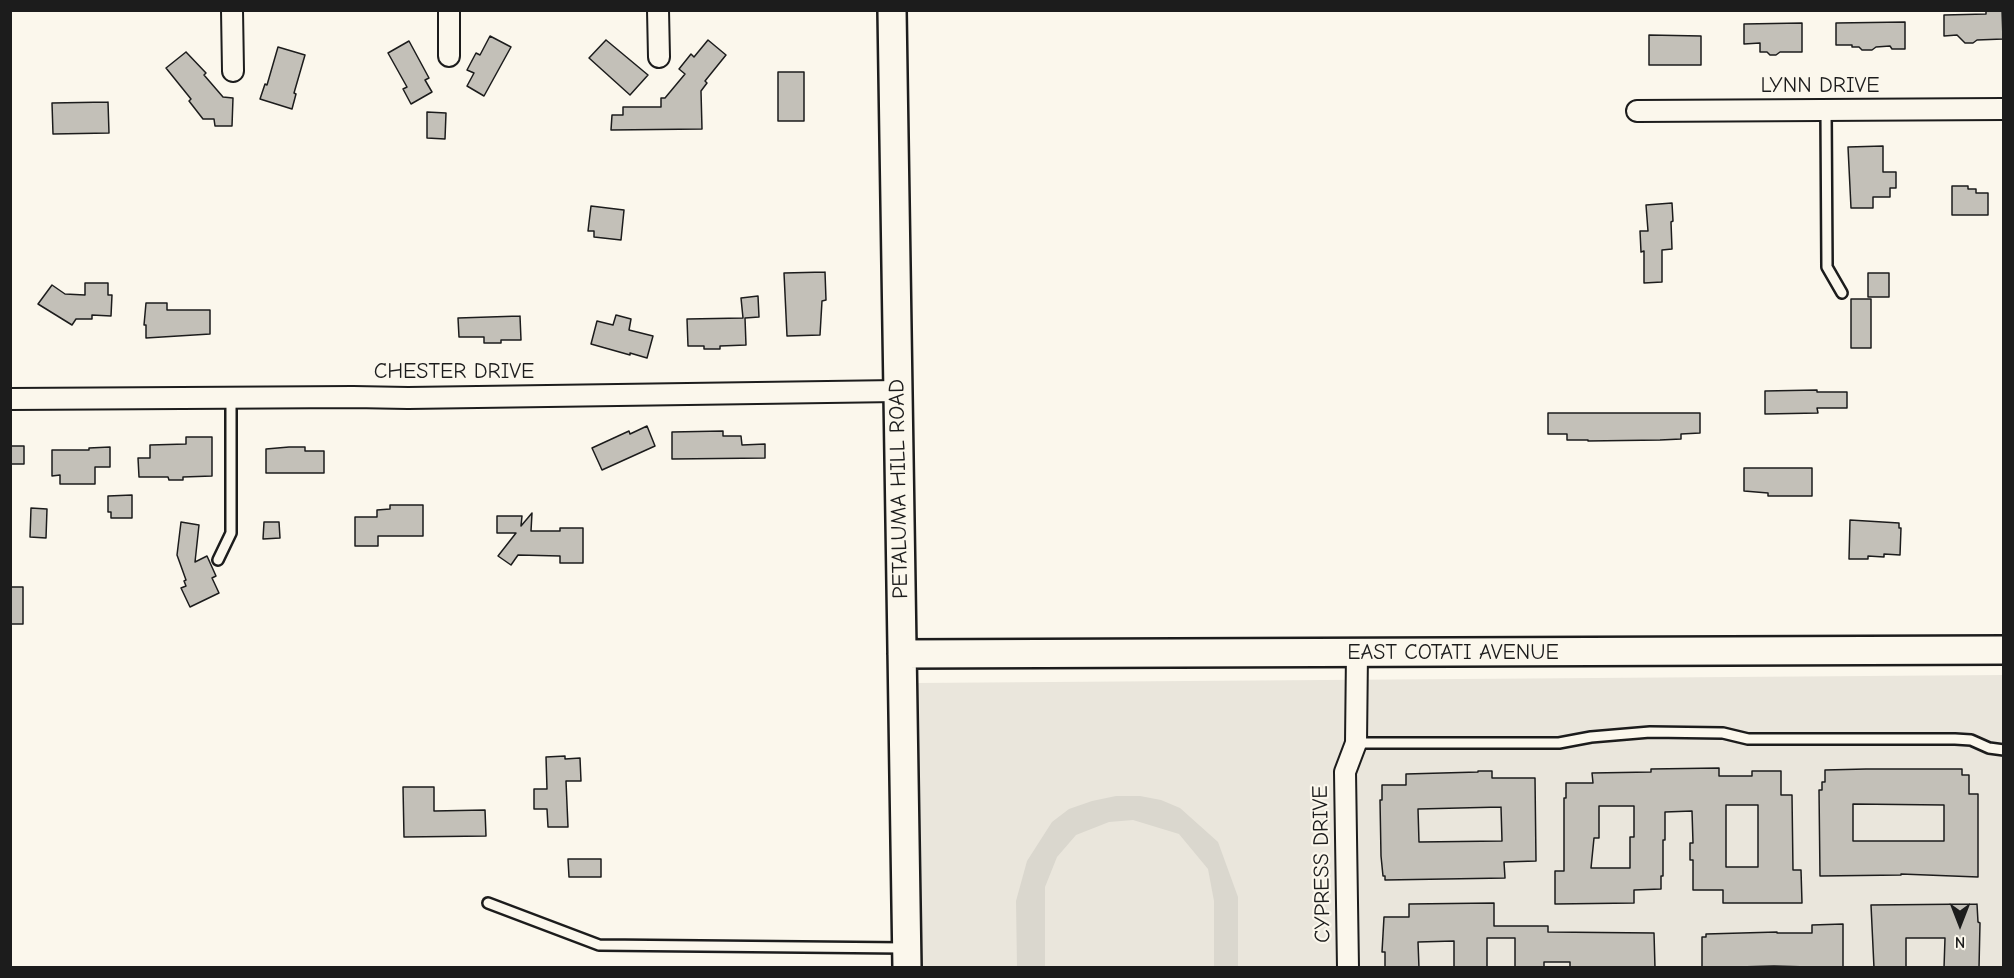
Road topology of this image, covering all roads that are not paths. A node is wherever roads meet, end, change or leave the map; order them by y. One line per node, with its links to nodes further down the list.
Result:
1 (232, 10): 7 (street)
2 (449, 10): 5 (street)
3 (658, 10): 6 (street)
4 (892, 10): 12 (main road, PETALUMA HILL ROAD)
5 (449, 56)
6 (659, 57)
7 (233, 71)
8 (2004, 109): 9 (street, LYNN DRIVE)
9 (1826, 110): 10 (street, LYNN DRIVE); 11 (lane)
10 (1637, 111)
11 (1842, 293)
12 (897, 391): 13 (street, CHESTER DRIVE); 18 (main road, PETALUMA HILL ROAD)
13 (231, 398): 14 (street, CHESTER DRIVE); 15 (lane)
14 (10, 399)
15 (218, 560)
16 (2004, 650): 17 (main road, EAST COTATI AVENUE)
17 (1357, 653): 18 (main road, EAST COTATI AVENUE); 19 (street, CYPRESS DRIVE)
18 (902, 654): 22 (main road, PETALUMA HILL ROAD)
19 (1356, 743): 20 (lane); 23 (street, CYPRESS DRIVE)
20 (2004, 750)
21 (488, 903): 22 (lane)
22 (906, 958)
23 (1348, 968)

